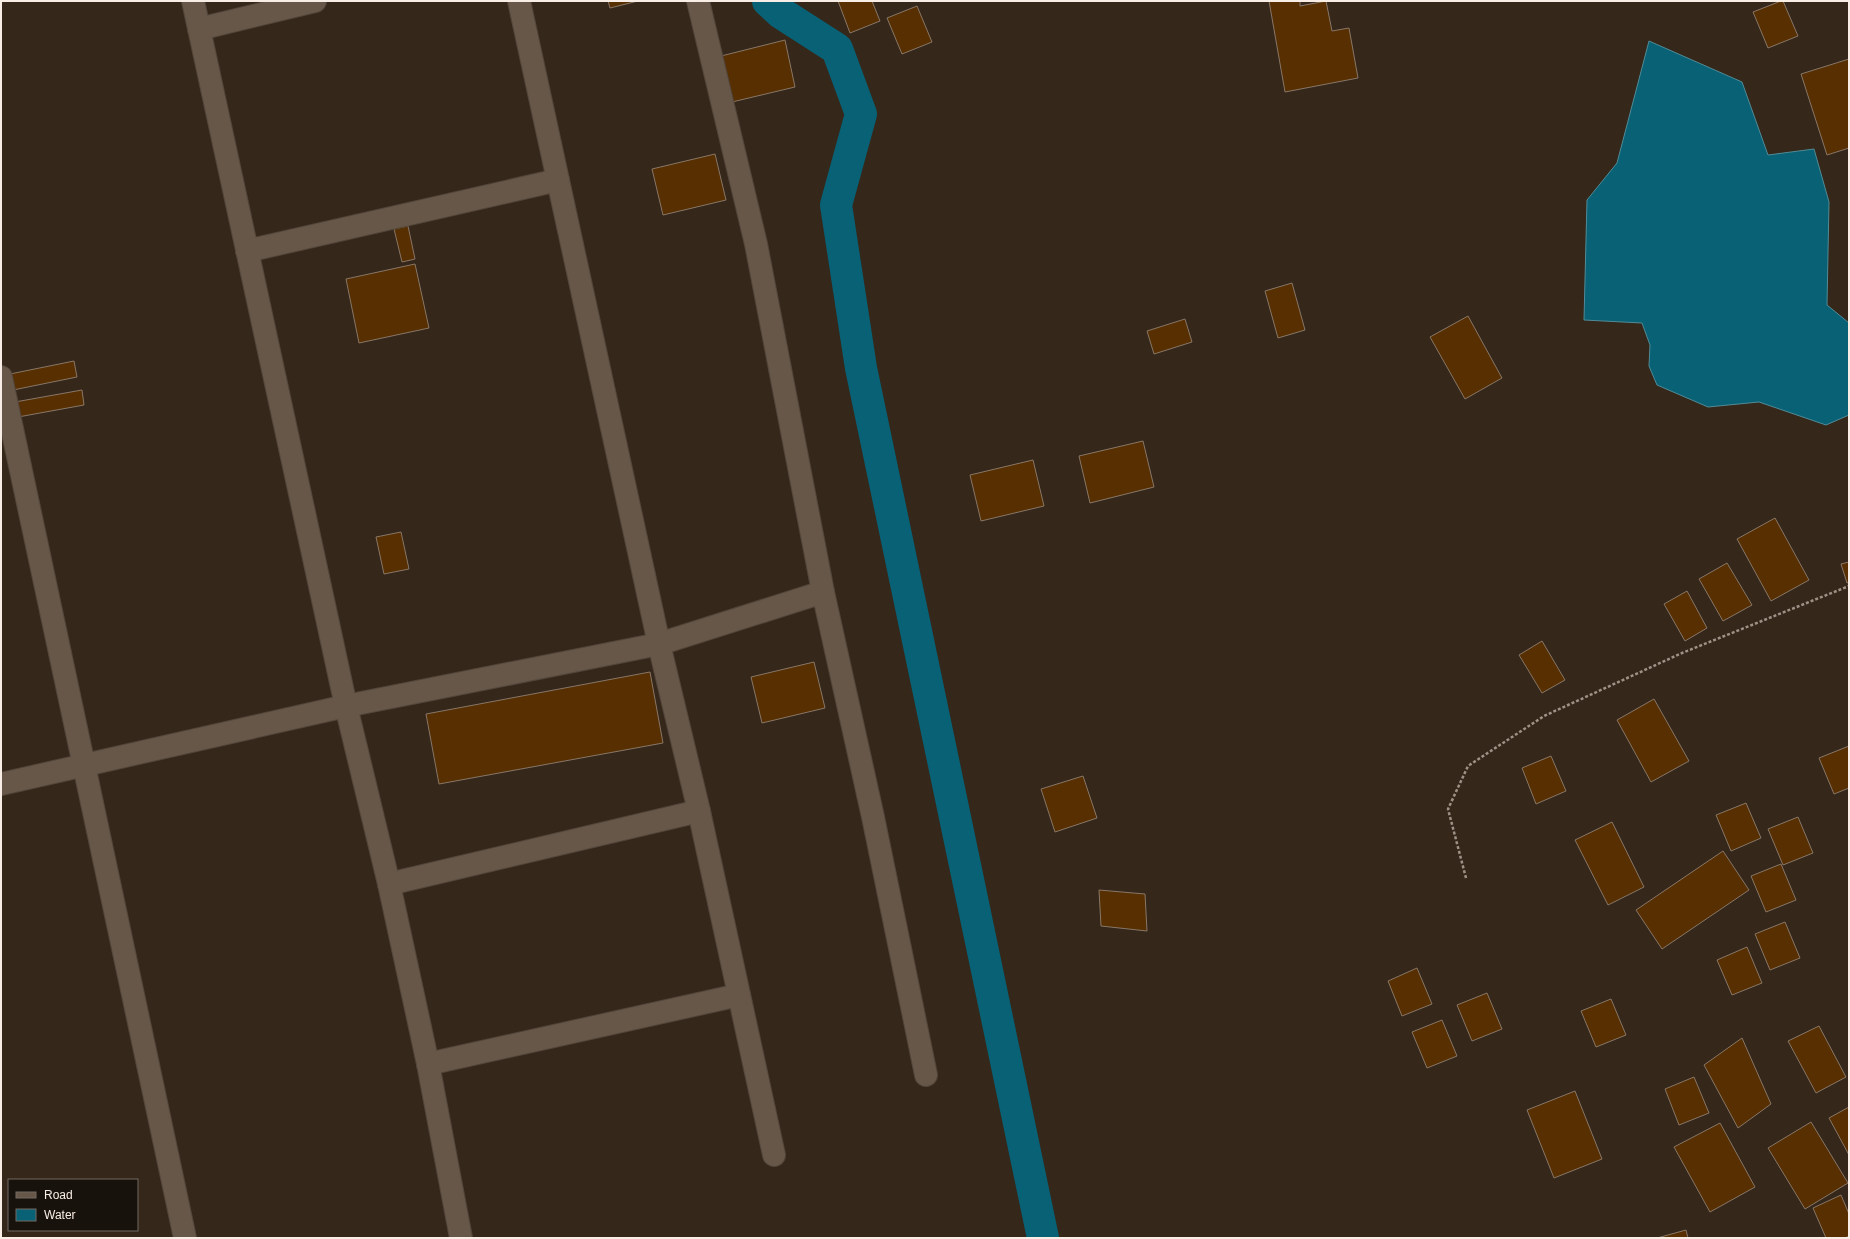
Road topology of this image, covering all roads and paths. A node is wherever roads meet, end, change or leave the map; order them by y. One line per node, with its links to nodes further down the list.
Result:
1 (193, 1): 5 (street)
2 (315, 1): 5 (street)
3 (519, 1): 6 (street)
4 (698, 1): 10 (street)
5 (199, 29): 7 (street)
6 (558, 180): 7 (street); 11 (street)
7 (247, 250): 12 (street)
8 (1, 377): 13 (street)
9 (1849, 586): 16 (path)
10 (824, 592): 11 (street); 20 (street)
11 (659, 644): 12 (street); 15 (street)
12 (346, 706): 13 (street); 17 (street)
13 (84, 764): 14 (street); 22 (street)
14 (1, 784)
15 (699, 811): 17 (street); 18 (street)
16 (1466, 878)
17 (389, 884): 19 (street)
18 (739, 995): 19 (street); 21 (street)
19 (428, 1064): 23 (street)
20 (926, 1075)
21 (774, 1155)
22 (185, 1238)
23 (461, 1238)

